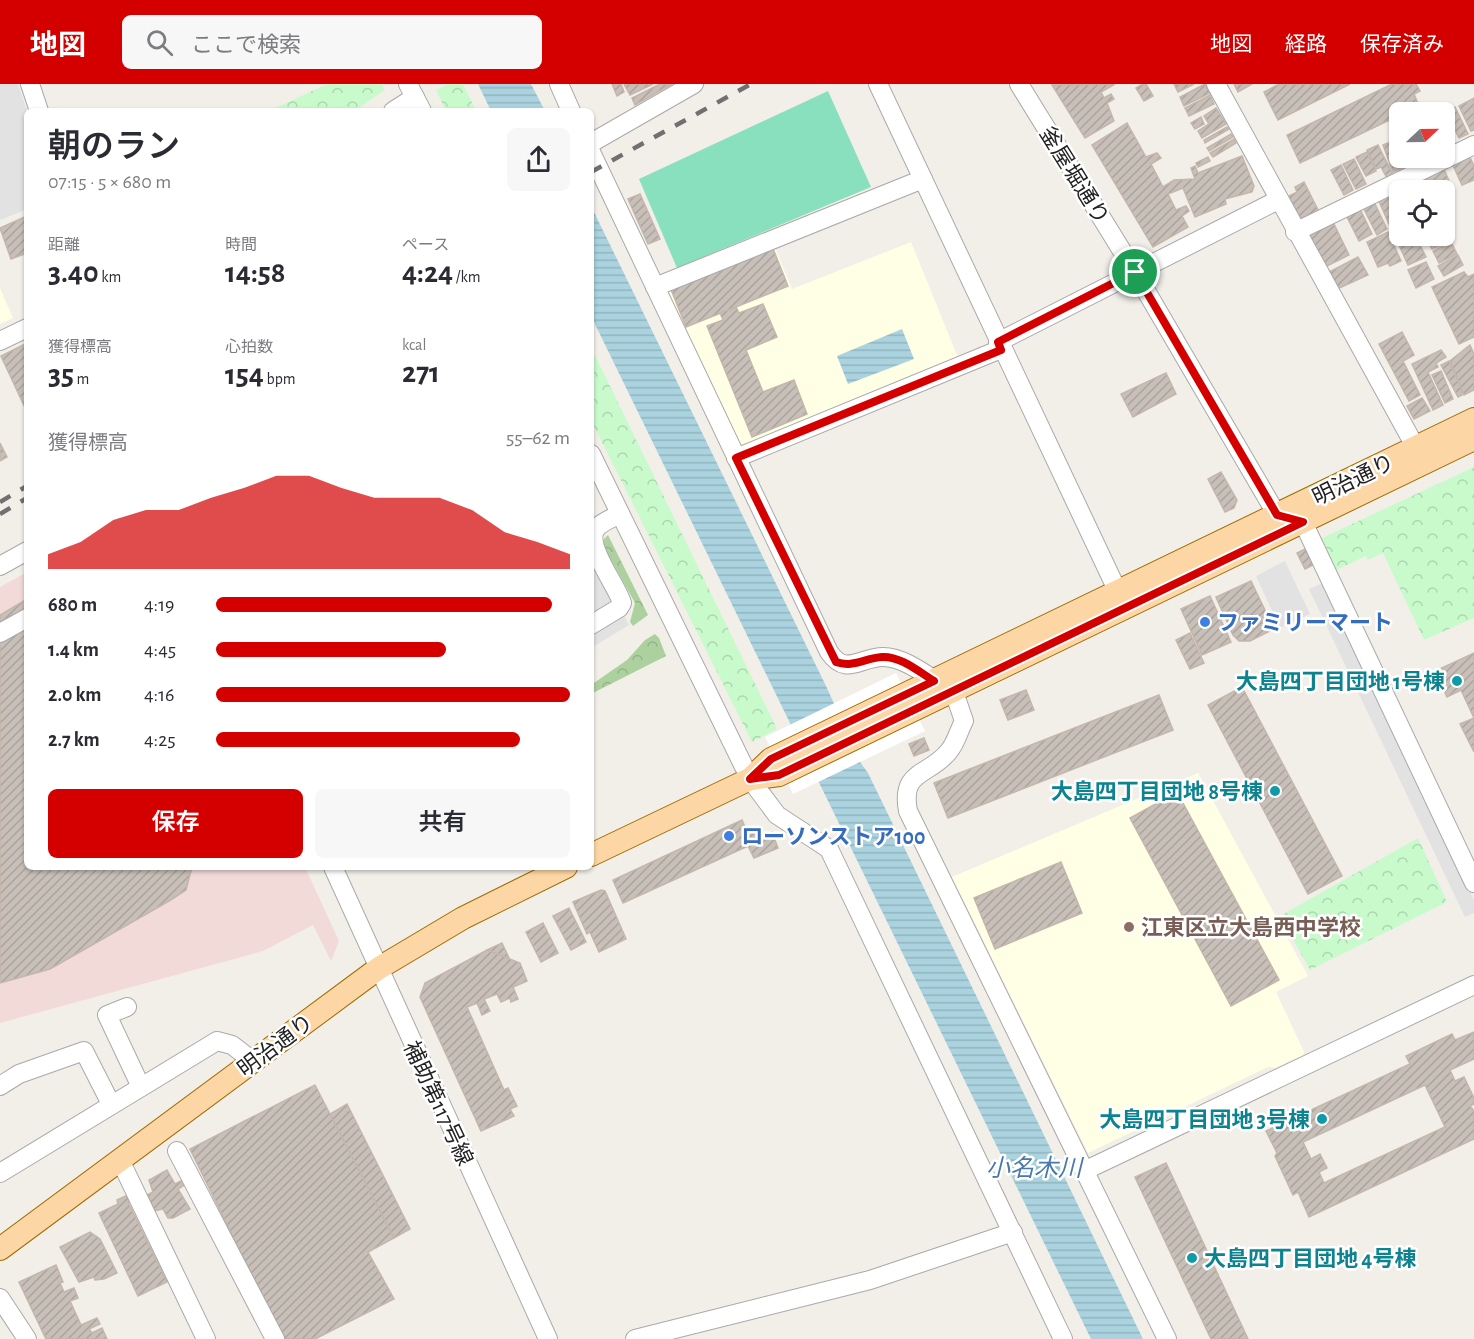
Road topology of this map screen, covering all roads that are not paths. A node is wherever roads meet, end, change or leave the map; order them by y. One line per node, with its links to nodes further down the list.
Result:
1 (559, 84): 10 (street)
2 (694, 84): 11 (street)
3 (878, 84): 14 (street)
4 (1019, 84): 17 (street, 釜屋堀通り)
5 (1216, 84): 15 (street)
6 (26, 87): 8 (street)
7 (415, 97): 9 (street)
8 (37, 108)
9 (398, 108)
10 (570, 108)
11 (594, 140)
12 (1474, 145): 16 (street)
13 (594, 158): 18 (street)
14 (923, 179): 18 (street); 21 (street)
15 (1278, 200): 16 (street); 17 (street)
16 (1295, 232): 24 (street)
17 (1135, 272): 21 (street); 28 (street, 釜屋堀通り)
18 (655, 287): 25 (street)
19 (24, 329): 20 (street)
20 (0, 341)
21 (1000, 346): 25 (street); 34 (street)
22 (1474, 419): 24 (main road, 明治通り)
23 (1474, 438): 29 (main road, 明治通り)
24 (1416, 448): 28 (main road, 明治通り)
25 (736, 458): 38 (street)
26 (594, 460): 27 (street)
27 (620, 514): 30 (street); 41 (street)
28 (1277, 515): 29 (street); 34 (main road, 明治通り)
29 (1303, 522): 39 (main road, 明治通り); 45 (street)
30 (594, 533)
31 (594, 548): 36 (street)
32 (24, 552): 33 (street)
33 (0, 566)
34 (1118, 592): 38 (main road, 明治通り)
35 (24, 620): 37 (street)
36 (594, 623)
37 (0, 633)
38 (934, 681): 39 (street); 40 (main road, 明治通り)
39 (954, 692): 40 (main road, 明治通り); 55 (street)
40 (908, 703): 41 (main road, 明治通り)
41 (750, 779): 42 (main road, 明治通り); 57 (street)
42 (594, 854)
43 (334, 870): 46 (street, 補助第117号線)
44 (560, 870): 46 (main road, 明治通り)
45 (1474, 883)
46 (379, 968): 49 (main road, 明治通り); 64 (street, 補助第117号線)
47 (1474, 985): 55 (street)
48 (128, 1007): 51 (street)
49 (253, 1060): 51 (street); 54 (main road, 明治通り)
50 (0, 1086): 52 (street)
51 (141, 1087): 52 (street)
52 (111, 1104): 56 (street)
53 (177, 1151): 63 (street)
54 (120, 1160): 58 (main road, 明治通り); 62 (street)
55 (1086, 1170): 67 (street)
56 (0, 1173)
57 (1013, 1232): 60 (street); 66 (street)
58 (0, 1249)
59 (0, 1298): 61 (street)
60 (700, 1331): 65 (street)
61 (27, 1339)
62 (206, 1339)
63 (275, 1339)
64 (548, 1339)
65 (635, 1339)
66 (1063, 1339)
67 (1167, 1339)

